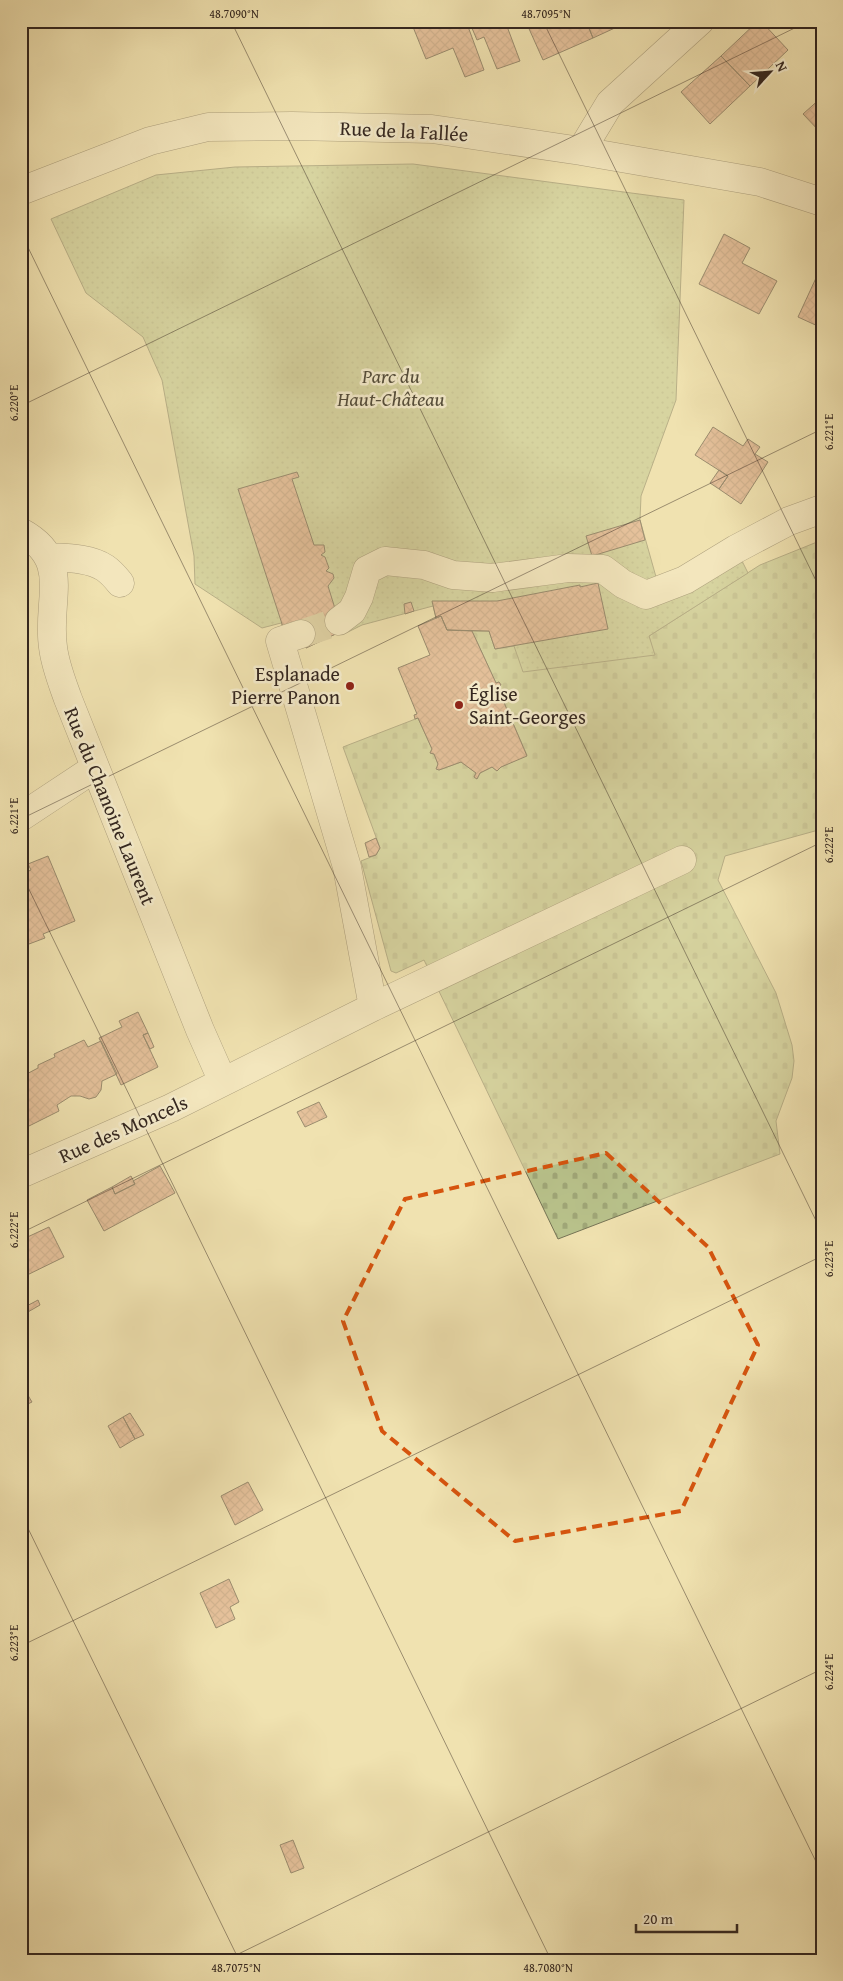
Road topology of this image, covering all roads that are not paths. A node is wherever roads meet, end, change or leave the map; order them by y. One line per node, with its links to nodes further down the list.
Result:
1 (700, 21): 2 (street)
2 (581, 151): 3 (street, Rue de la Fallée); 4 (street, Rue de la Fallée)
3 (21, 191)
4 (822, 202)
5 (822, 508): 9 (street)
6 (21, 532): 7 (street)
7 (49, 558): 8 (street); 11 (street, Rue du Chanoine Laurent)
8 (120, 583)
9 (339, 621)
10 (301, 634): 14 (street)
11 (95, 768): 12 (street); 15 (street, Rue du Chanoine Laurent)
12 (21, 817)
13 (682, 860): 14 (street, Rue des Moncels)
14 (373, 1007): 15 (street, Rue des Moncels)
15 (223, 1082): 16 (street, Rue des Moncels)
16 (21, 1174)

